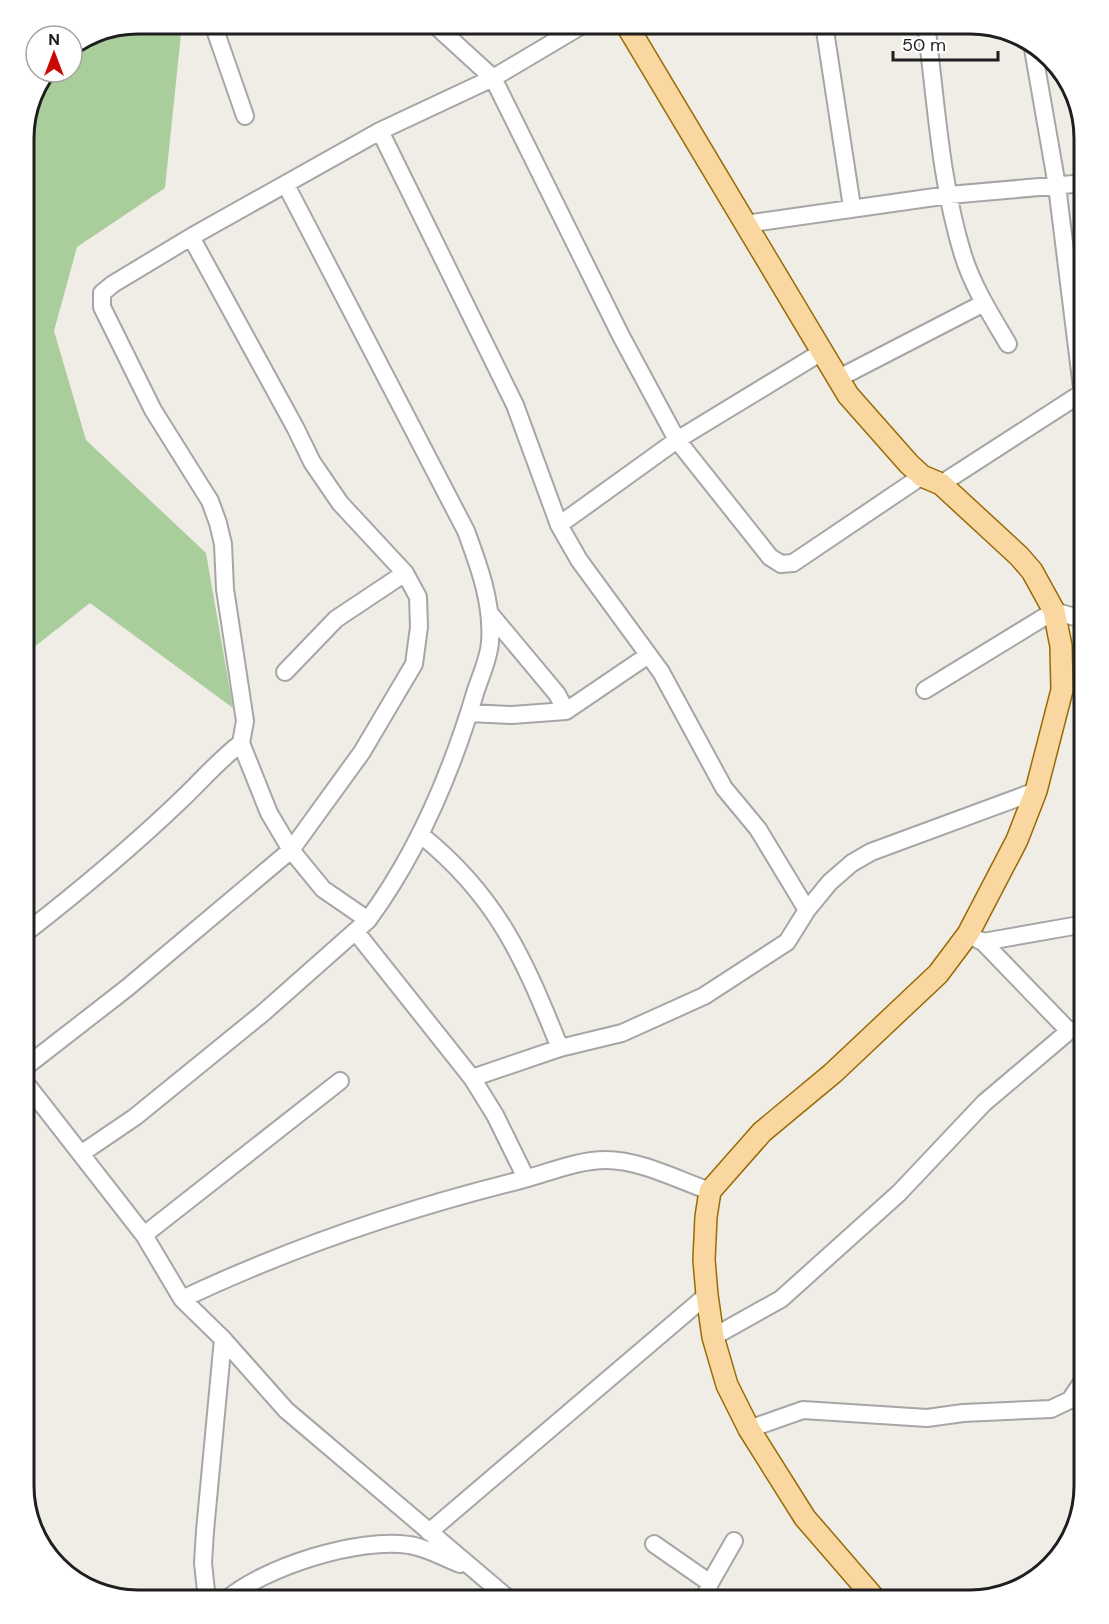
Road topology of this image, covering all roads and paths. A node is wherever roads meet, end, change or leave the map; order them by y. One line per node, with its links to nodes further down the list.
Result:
1 (217, 34): 9 (street)
2 (445, 34): 8 (street)
3 (566, 35): 8 (street)
4 (632, 35): 16 (main road)
5 (826, 35): 15 (street)
6 (927, 35): 14 (street)
7 (1043, 64): 13 (street)
8 (493, 78): 10 (street); 24 (street)
9 (245, 116)
10 (380, 131): 12 (street); 26 (street)
11 (1074, 184): 13 (street)
12 (286, 186): 17 (street); 29 (street)
13 (1057, 186): 14 (street); 18 (street)
14 (949, 195): 15 (street); 19 (street)
15 (852, 207): 16 (street)
16 (745, 224): 21 (main road)
17 (191, 237): 27 (street); 36 (street)
18 (1074, 269)
19 (984, 303): 20 (street); 22 (street)
20 (1008, 344)
21 (820, 353): 22 (main road); 24 (street)
22 (837, 379): 25 (main road)
23 (1074, 398): 25 (street)
24 (677, 440): 25 (street); 26 (street)
25 (932, 480): 28 (main road)
26 (559, 525): 31 (street)
27 (405, 573): 32 (street); 39 (street)
28 (1054, 611): 30 (street); 33 (street); 37 (main road)
29 (491, 615): 34 (street); 35 (street)
30 (1074, 617)
31 (647, 656): 34 (street); 40 (street)
32 (285, 672)
33 (924, 690)
34 (567, 711): 35 (street)
35 (469, 713): 38 (street)
36 (241, 743): 39 (street); 42 (street)
37 (1036, 791): 40 (street); 44 (main road)
38 (421, 835): 43 (street); 47 (street)
39 (291, 850): 43 (street); 48 (street)
40 (807, 910): 47 (street)
41 (1074, 925): 44 (street)
42 (34, 926)
43 (362, 926): 49 (street); 52 (street)
44 (976, 938): 45 (street); 54 (main road)
45 (1074, 1027)
46 (1074, 1032): 58 (street)
47 (560, 1048): 49 (street)
48 (34, 1060)
49 (472, 1078): 53 (street)
50 (340, 1081): 55 (street)
51 (34, 1094): 52 (street)
52 (82, 1153): 55 (street)
53 (526, 1178): 54 (street); 57 (street)
54 (710, 1191): 56 (main road)
55 (144, 1235): 57 (street)
56 (707, 1295): 58 (main road); 62 (street)
57 (182, 1299): 59 (street)
58 (713, 1337): 61 (main road)
59 (223, 1339): 62 (street); 67 (street)
60 (1074, 1394): 61 (street)
61 (749, 1429): 71 (main road)
62 (429, 1532): 65 (street)
63 (734, 1541): 66 (street)
64 (654, 1544): 66 (street)
65 (475, 1570): 68 (street); 69 (street)
66 (711, 1583): 70 (street)
67 (206, 1589)
68 (244, 1589)
69 (498, 1589)
70 (708, 1590)
71 (867, 1590)

